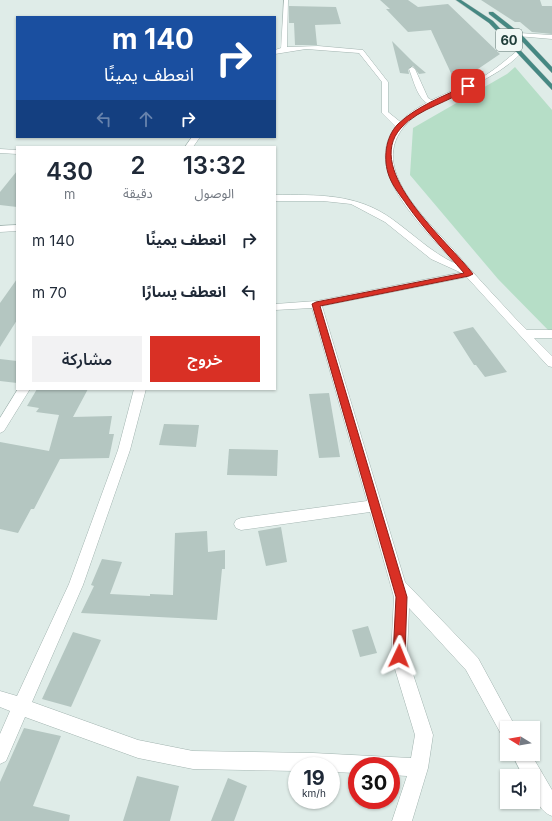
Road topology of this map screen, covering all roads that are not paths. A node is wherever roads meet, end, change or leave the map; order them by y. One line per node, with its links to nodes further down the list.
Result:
1 (286, 0): 8 (street)
2 (458, 0): 10 (highway, 60)
3 (469, 0): 4 (highway)
4 (480, 7)
5 (486, 10): 6 (highway, 60)
6 (519, 35): 7 (street); 12 (highway, 60)
7 (552, 37)
8 (284, 48): 9 (street); 15 (street)
9 (276, 52)
10 (519, 52): 13 (highway, 60); 14 (street)
11 (412, 69): 14 (street)
12 (552, 71)
13 (552, 88)
14 (433, 103): 15 (street)
15 (400, 126): 21 (street)
16 (0, 151): 17 (street)
17 (16, 152)
18 (276, 198): 21 (street)
19 (16, 228): 20 (street)
20 (0, 229)
21 (469, 274): 22 (street); 24 (street)
22 (316, 304): 23 (street); 30 (street)
23 (276, 307)
24 (524, 334): 25 (street); 26 (street)
25 (552, 334)
26 (552, 363)
27 (23, 390): 29 (street)
28 (140, 390): 34 (street)
29 (0, 428)
30 (375, 506): 31 (street); 32 (street)
31 (241, 524)
32 (398, 585): 35 (street); 39 (street)
33 (0, 699): 34 (street)
34 (20, 706): 36 (street); 37 (street)
35 (503, 721)
36 (0, 755)
37 (348, 764)
38 (400, 767): 39 (street)
39 (419, 768): 42 (street)
40 (540, 787): 41 (street)
41 (552, 807)
42 (402, 821)

